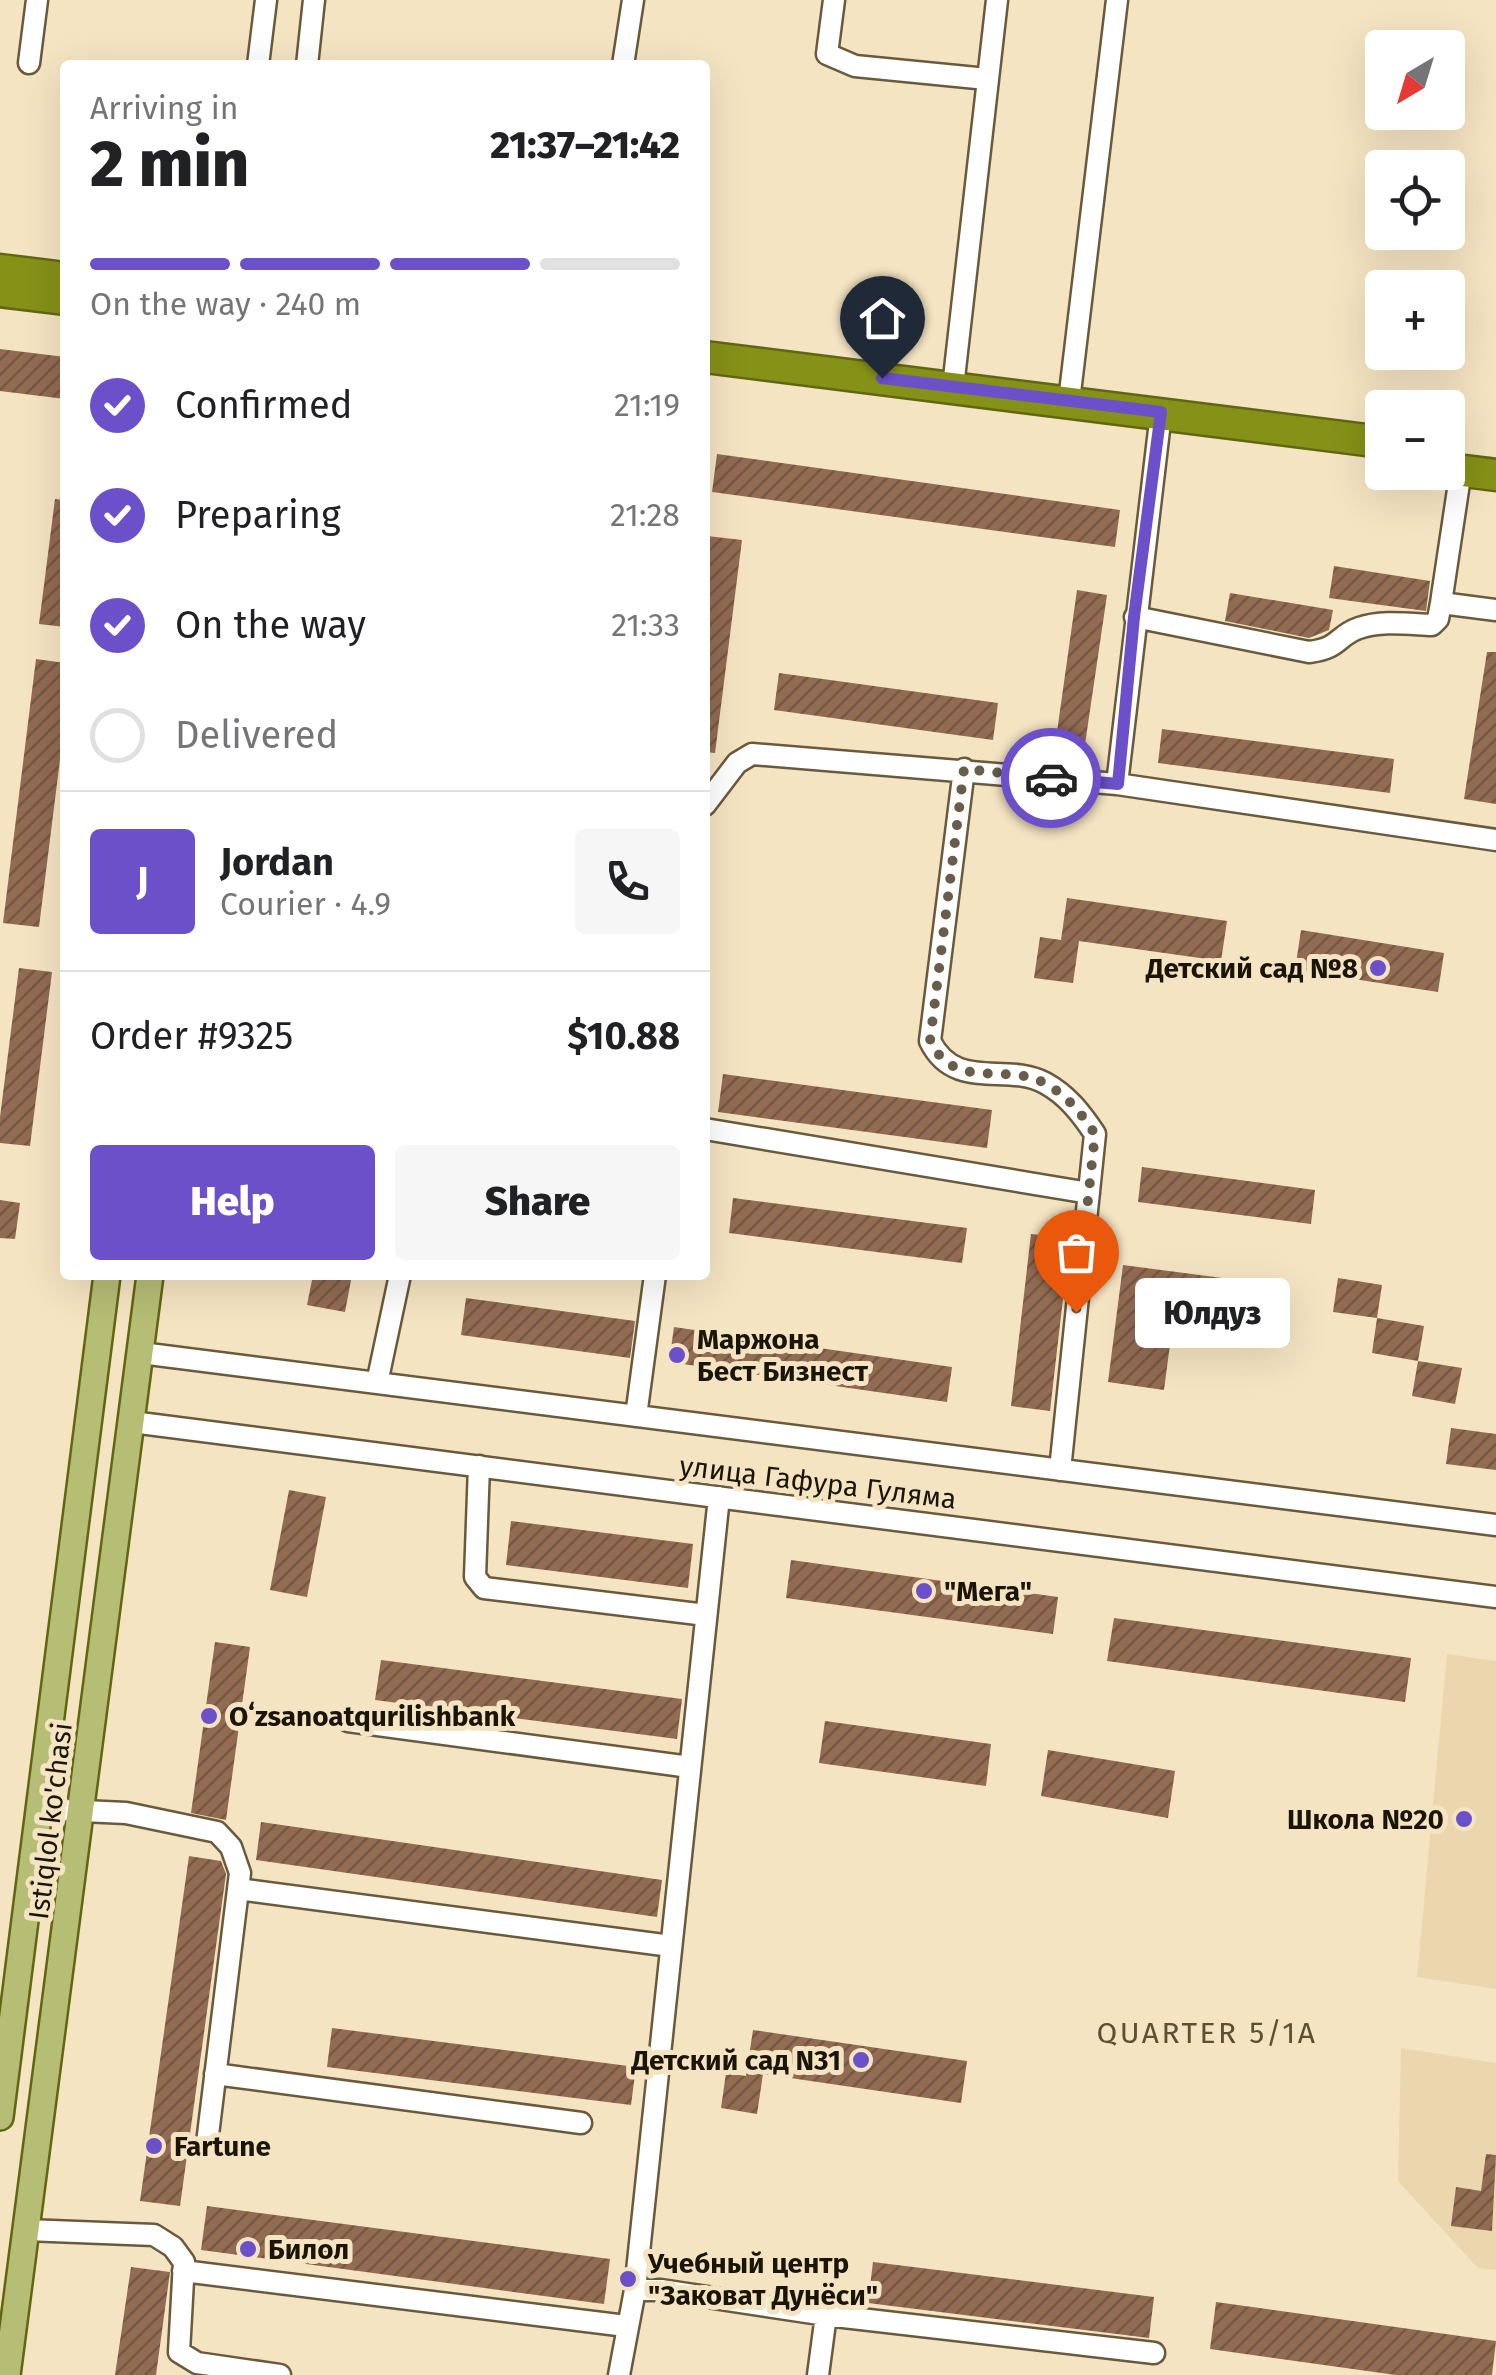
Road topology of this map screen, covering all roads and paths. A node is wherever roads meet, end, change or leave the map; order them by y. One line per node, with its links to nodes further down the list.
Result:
1 (37, 0): 11 (street)
2 (266, 0): 8 (street)
3 (314, 0): 9 (street)
4 (633, 0): 10 (street)
5 (834, 0): 12 (street)
6 (997, 0): 12 (street)
7 (1117, 0): 20 (street)
8 (259, 60)
9 (308, 60)
10 (624, 60)
11 (30, 63)
12 (987, 79): 19 (street)
13 (0, 270): 14 (highway)
14 (60, 277)
15 (0, 291): 16 (highway)
16 (60, 299)
17 (710, 357): 19 (highway)
18 (710, 376): 21 (highway)
19 (953, 387): 20 (highway)
20 (1069, 401): 21 (highway)
21 (1160, 421): 22 (highway); 23 (highway); 31 (street)
22 (1365, 440)
23 (1365, 457)
24 (1496, 457): 25 (highway)
25 (1465, 461)
26 (1465, 467): 27 (highway)
27 (1496, 475)
28 (1450, 490): 29 (street)
29 (1441, 603): 30 (street); 31 (street)
30 (1496, 610)
31 (1134, 617): 33 (street)
32 (964, 769): 33 (street); 34 (street); 37 (street)
33 (1118, 784): 35 (street)
34 (710, 798)
35 (1496, 840)
36 (710, 1130): 37 (street)
37 (1089, 1193): 47 (street)
38 (105, 1280): 54 (main road, Istiqlol ko'chasi)
39 (149, 1280): 42 (main road, Istiqlol ko'chasi)
40 (399, 1280): 43 (street)
41 (654, 1280): 44 (street)
42 (141, 1353): 43 (street); 45 (main road, Istiqlol ko'chasi)
43 (378, 1383): 44 (street)
44 (636, 1416): 47 (street)
45 (132, 1422): 46 (street, улица Гафура Гуляма); 55 (main road, Istiqlol ko'chasi)
46 (479, 1466): 48 (street, улица Гафура Гуляма); 51 (street)
47 (1060, 1470): 49 (street)
48 (719, 1497): 50 (street, улица Гафура Гуляма); 51 (street)
49 (1496, 1526)
50 (1496, 1597)
51 (706, 1615): 53 (street)
52 (348, 1721): 53 (street)
53 (690, 1767): 57 (street)
54 (39, 1808): 55 (street); 59 (main road, Istiqlol ko'chasi)
55 (81, 1812): 56 (street); 62 (main road, Istiqlol ko'chasi)
56 (238, 1889): 57 (street); 58 (street)
57 (671, 1946): 64 (street)
58 (215, 2074): 60 (street); 61 (street)
59 (0, 2118)
60 (580, 2123)
61 (207, 2144)
62 (26, 2230): 63 (street); 68 (main road, Istiqlol ko'chasi)
63 (183, 2271): 66 (street); 69 (street)
64 (635, 2290): 65 (street); 66 (street)
65 (826, 2315): 67 (street); 71 (street)
66 (626, 2326): 70 (street)
67 (1154, 2353)
68 (7, 2375)
69 (280, 2375)
70 (619, 2375)
71 (818, 2375)

